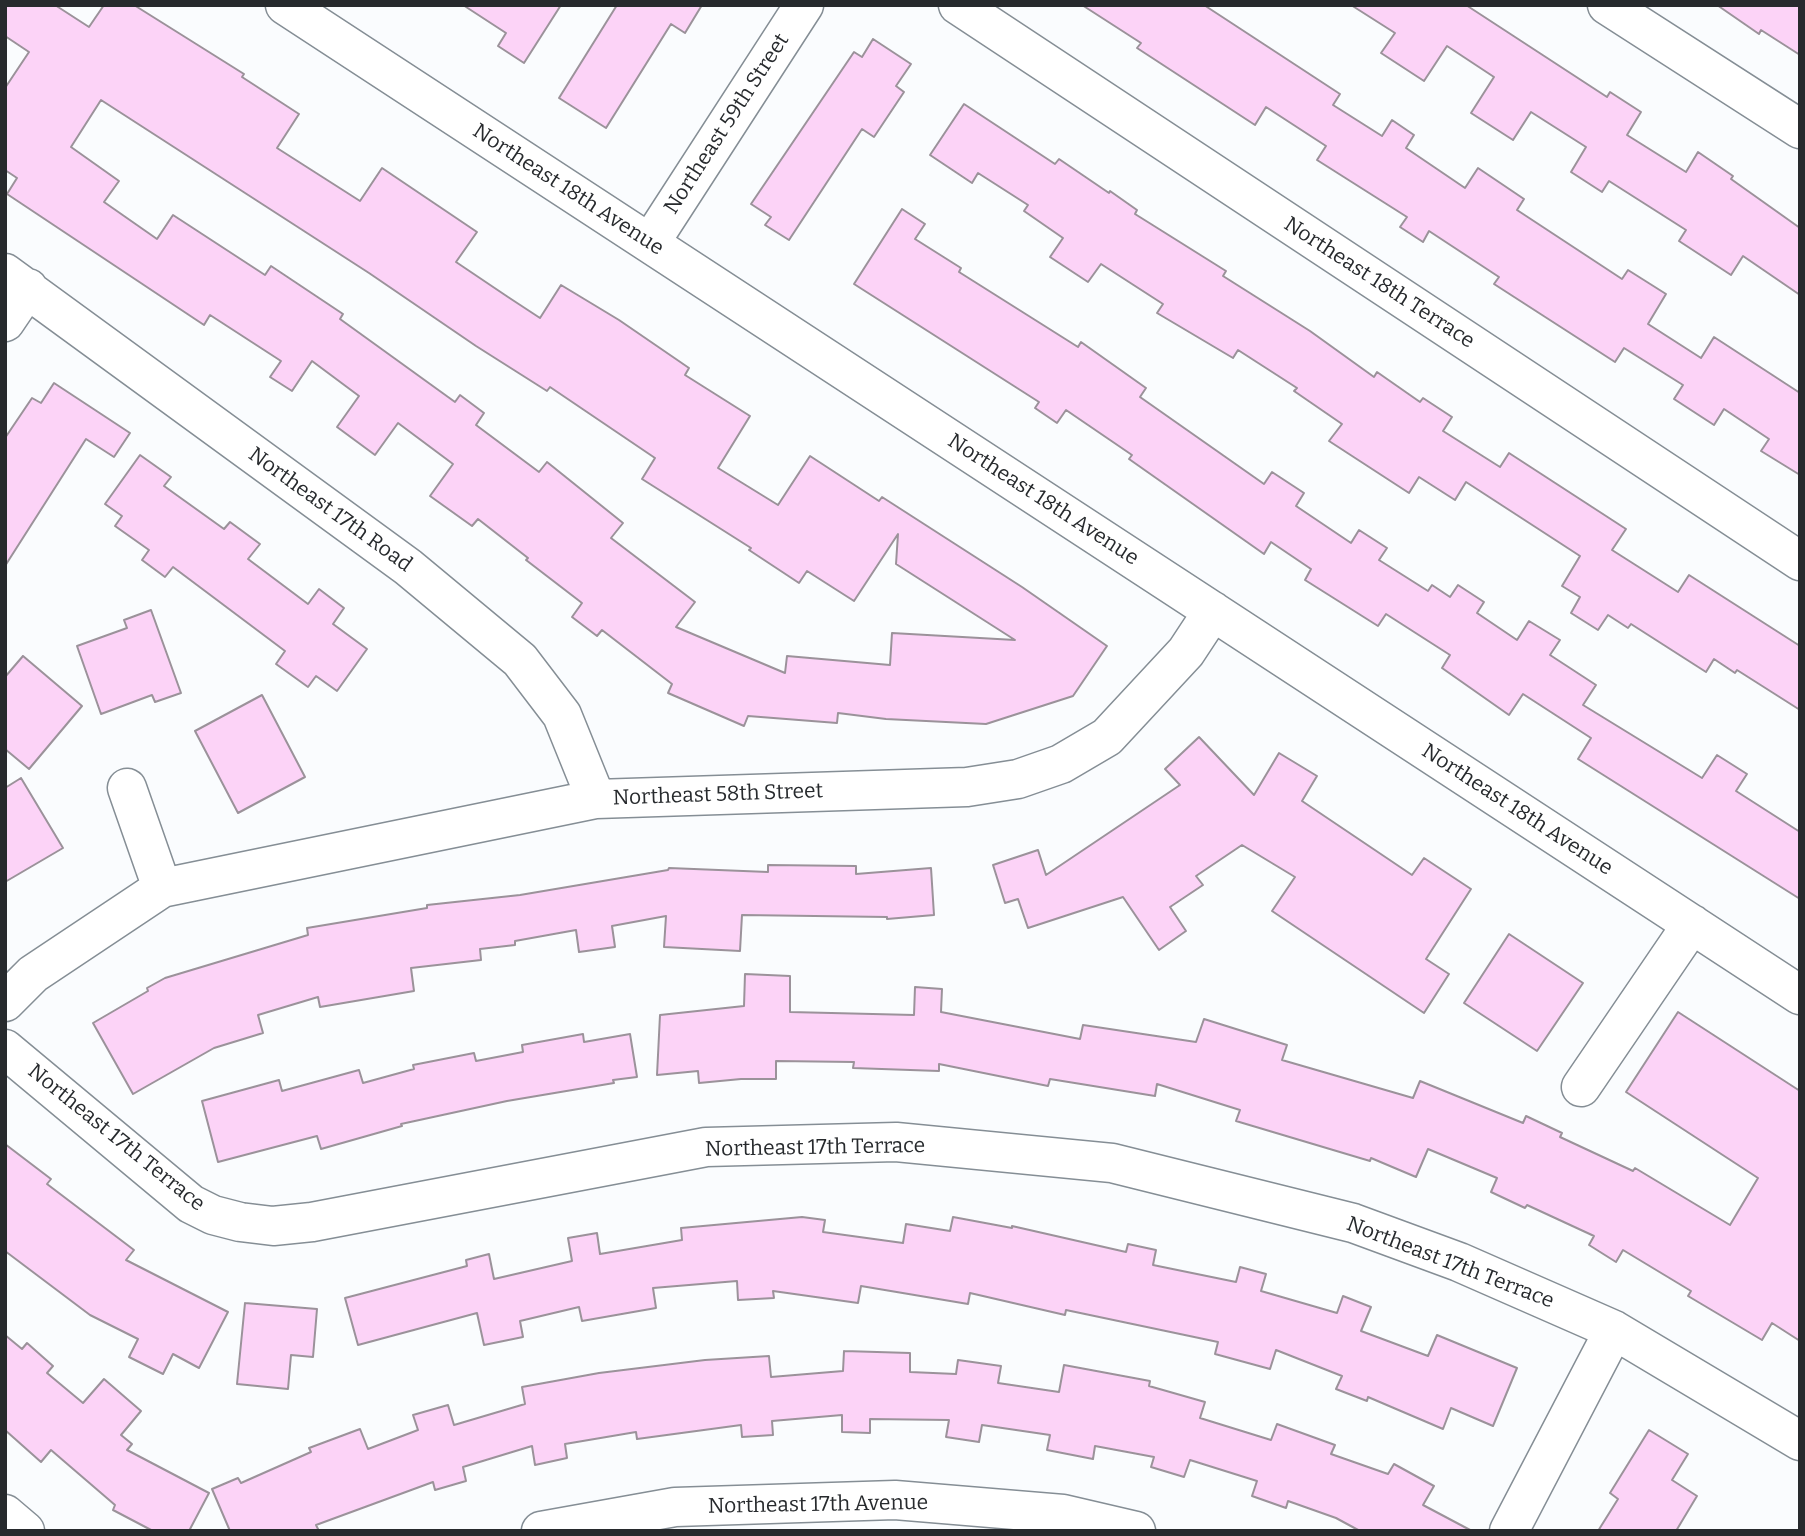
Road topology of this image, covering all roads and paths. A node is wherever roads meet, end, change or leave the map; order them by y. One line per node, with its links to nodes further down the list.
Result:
1 (285, 5): 6 (street, Northeast 18th Avenue)
2 (804, 5): 6 (street, Northeast 59th Street)
3 (958, 5): 9 (street, Northeast 18th Terrace)
4 (1607, 5): 5 (street)
5 (1800, 129)
6 (650, 243): 10 (street, Northeast 18th Avenue)
7 (16, 281): 8 (street); 12 (street, Northeast 17th Road)
8 (5, 322)
9 (1800, 561)
10 (1213, 611): 12 (street, Northeast 58th Street); 14 (street, Northeast 18th Avenue)
11 (127, 788): 13 (street)
12 (596, 799): 13 (street, Northeast 58th Street)
13 (162, 888): 16 (street, Northeast 58th Street)
14 (1692, 924): 15 (street, Northeast 18th Avenue); 18 (street)
15 (1800, 995)
16 (5, 1002)
17 (5, 1049): 19 (street, Northeast 17th Terrace)
18 (1581, 1087)
19 (1614, 1330): 20 (street, Northeast 17th Terrace); 26 (street)
20 (1800, 1441)
21 (5, 1514): 23 (street)
22 (768, 1518): 24 (street, Northeast 17th Avenue); 25 (street, Northeast 17th Avenue)
23 (24, 1531)
24 (541, 1531)
25 (1136, 1531)
26 (1509, 1531)

